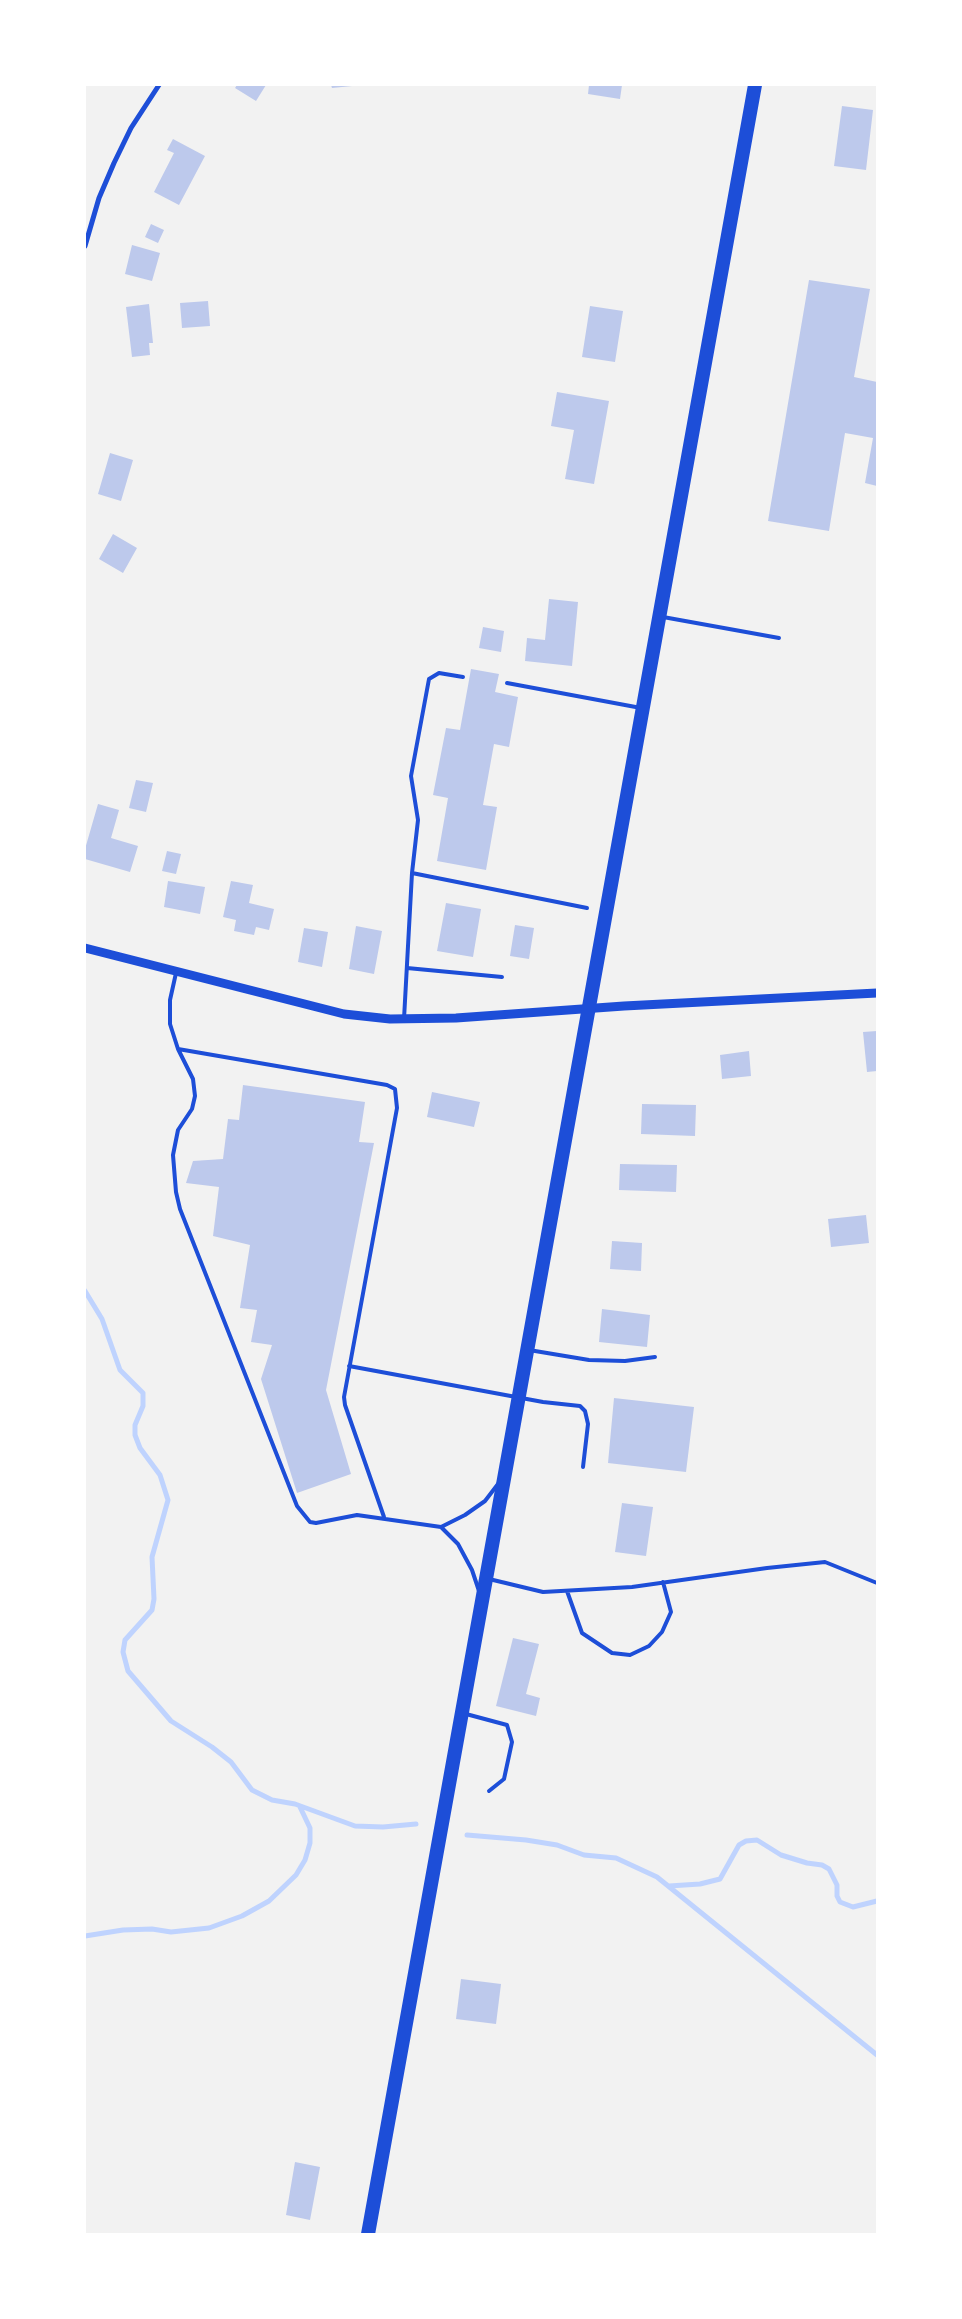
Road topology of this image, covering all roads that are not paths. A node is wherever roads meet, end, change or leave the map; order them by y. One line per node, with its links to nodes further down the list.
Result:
1 (159, 85): 3 (street)
2 (755, 85): 4 (highway)
3 (85, 246)
4 (660, 617): 5 (lane); 8 (highway)
5 (779, 638)
6 (463, 677): 9 (lane)
7 (507, 683): 8 (lane)
8 (643, 708): 16 (highway)
9 (412, 873): 10 (lane); 12 (lane)
10 (587, 908)
11 (85, 948): 13 (street)
12 (407, 968): 14 (lane); 17 (lane)
13 (176, 973): 17 (street); 18 (lane)
14 (502, 977)
15 (877, 993): 16 (street)
16 (588, 1009): 17 (street); 19 (highway)
17 (404, 1019)
18 (178, 1049): 21 (lane); 25 (lane)
19 (527, 1350): 20 (lane); 22 (highway)
20 (655, 1357)
21 (349, 1366): 22 (lane); 25 (lane)
22 (518, 1398): 23 (lane); 24 (highway)
23 (583, 1467)
24 (504, 1476): 26 (lane); 27 (highway)
25 (384, 1518): 26 (lane)
26 (441, 1527): 31 (lane)
27 (485, 1578): 30 (lane); 31 (highway)
28 (663, 1582): 29 (lane); 30 (lane); 30 (lane)
29 (877, 1583)
30 (567, 1590)
31 (482, 1600): 32 (highway)
32 (461, 1712): 33 (lane); 34 (highway)
33 (489, 1792)
34 (368, 2234)

